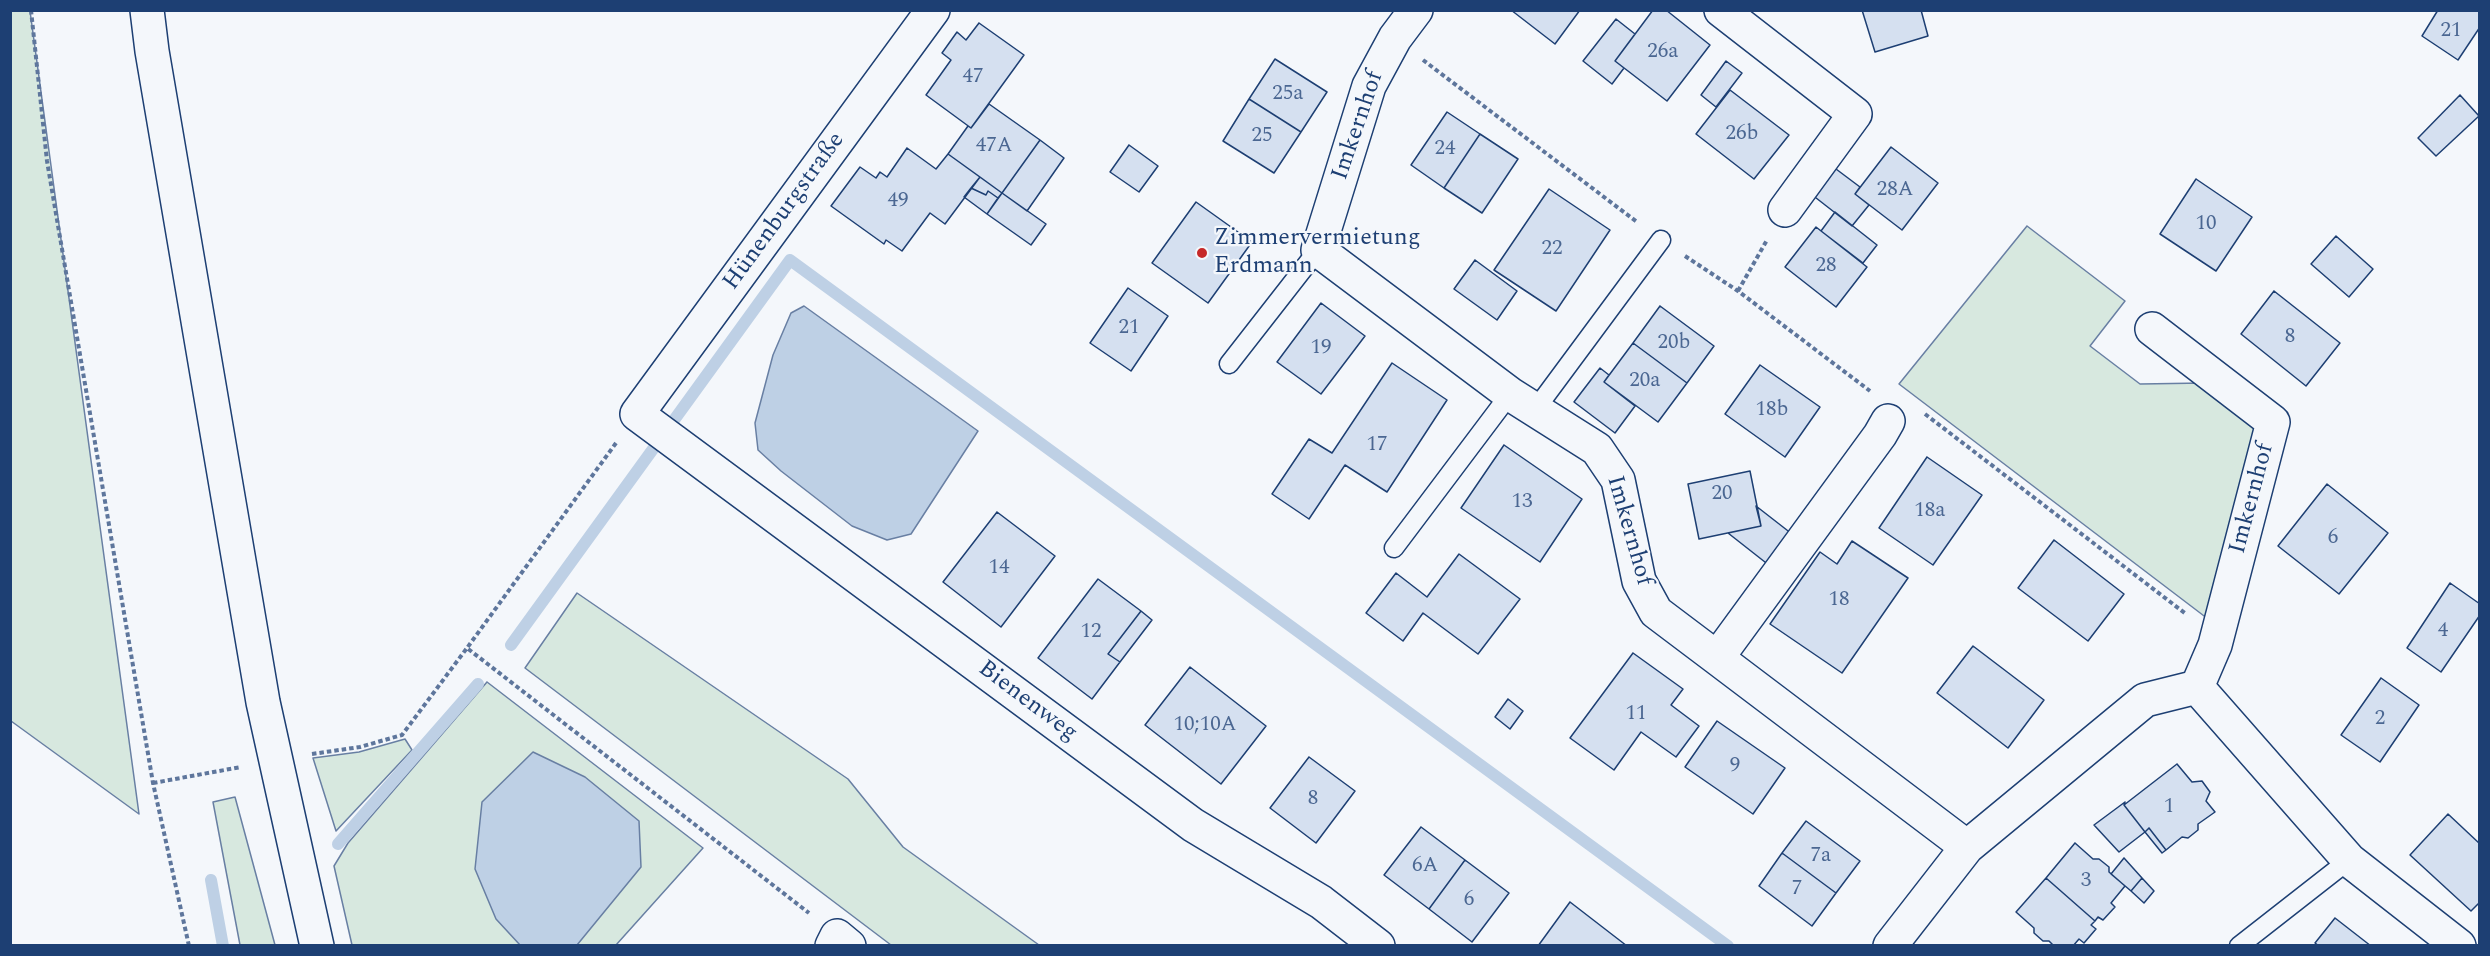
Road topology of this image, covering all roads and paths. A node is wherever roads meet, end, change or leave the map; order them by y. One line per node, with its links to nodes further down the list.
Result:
1 (31, 10): 24 (path)
2 (147, 10): 29 (street)
3 (933, 10): 16 (street, Hünenburgstraße)
4 (1416, 10): 6 (street, Imkernhof)
5 (1721, 10): 7 (street)
6 (1395, 38): 8 (path); 9 (street, Imkernhof)
7 (1785, 210): 10 (path)
8 (1661, 240): 10 (path); 13 (lane)
9 (1318, 250): 12 (lane, Imkernhof); 13 (street, Imkernhof)
10 (1738, 291): 14 (path)
11 (2152, 329): 18 (street, Imkernhof)
12 (1229, 364)
13 (1523, 402): 17 (lane); 20 (street, Imkernhof)
14 (1883, 409): 20 (street)
15 (1923, 413): 18 (path)
16 (644, 419): 19 (path); 30 (street, Bienenweg)
17 (1394, 548)
18 (2215, 645): 21 (street, Imkernhof)
19 (467, 648): 22 (path); 27 (path)
20 (1716, 658): 25 (street, Imkernhof)
21 (2197, 687): 25 (street); 26 (street)
22 (304, 755)
23 (247, 766): 24 (path)
24 (153, 783): 28 (path)
25 (1967, 847): 31 (street)
26 (2349, 860): 32 (lane); 33 (street)
27 (839, 942)
28 (189, 945)
29 (317, 945)
30 (1378, 945)
31 (1890, 945)
32 (2239, 945)
33 (2459, 945)

